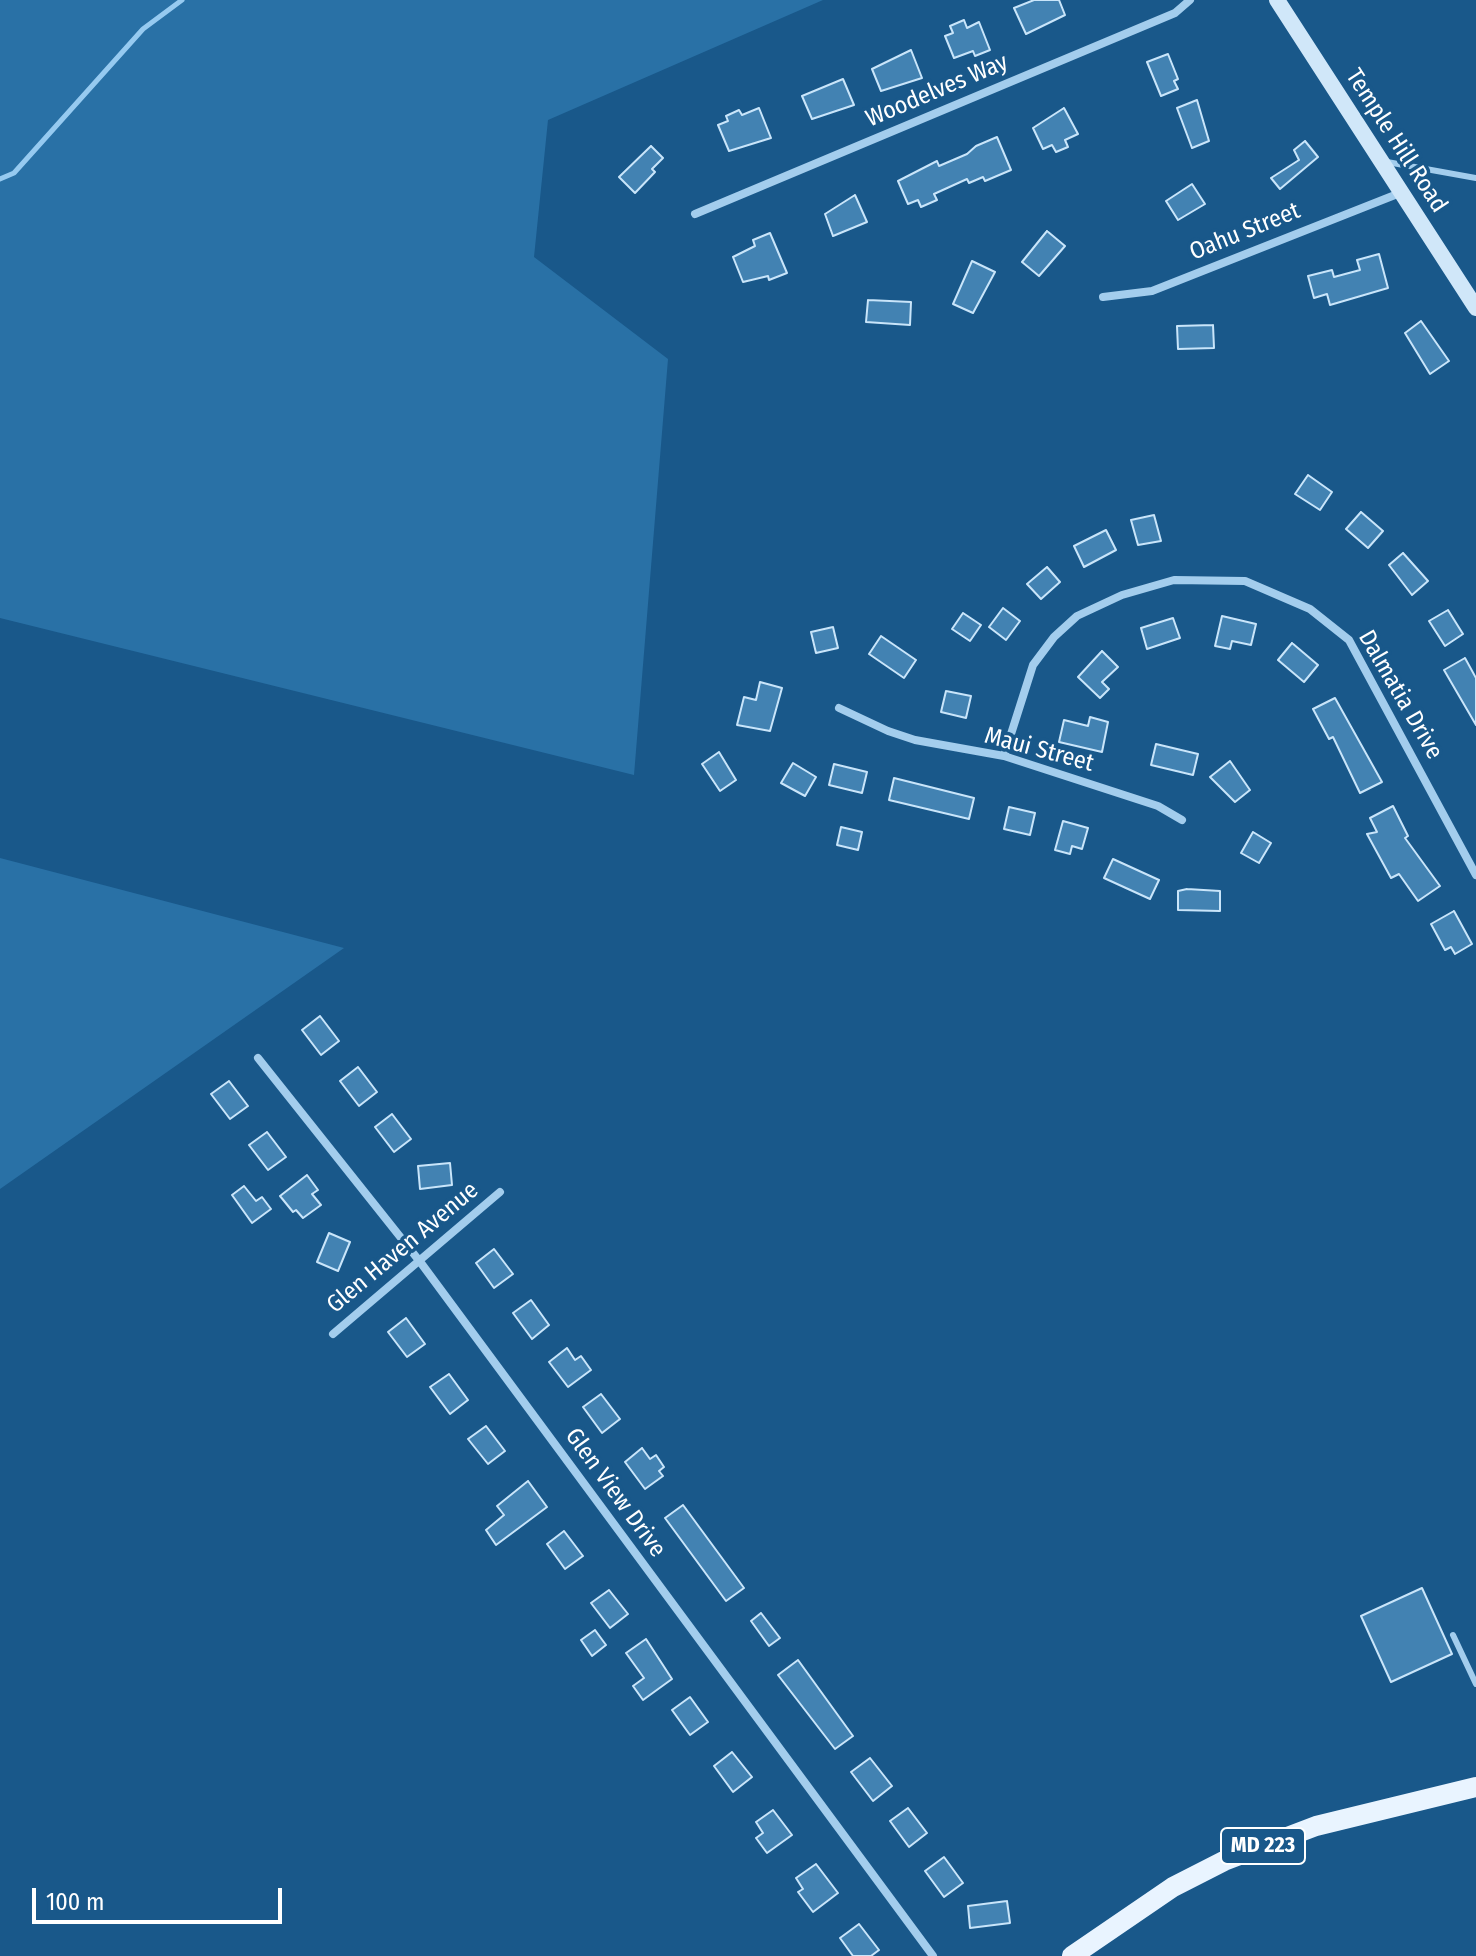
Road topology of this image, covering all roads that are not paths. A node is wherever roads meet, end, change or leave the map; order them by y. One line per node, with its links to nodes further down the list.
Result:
1 (1190, 0): 6 (street, Woodelves Way)
2 (1277, 0): 3 (main road, Temple Hill Road)
3 (1379, 161): 4 (lane); 5 (main road, Temple Hill Road)
4 (1476, 178)
5 (1400, 193): 7 (street, Oahu Street); 8 (main road, Temple Hill Road)
6 (695, 214)
7 (1103, 297)
8 (1476, 308)
9 (839, 708): 10 (street, Maui Street)
10 (1004, 756): 11 (street, Maui Street); 12 (street, Dalmatia Drive)
11 (1182, 820)
12 (1476, 875)
13 (258, 1058): 15 (street, Glen View Drive)
14 (500, 1192): 15 (street, Glen Haven Avenue)
15 (421, 1263): 16 (street, Glen Haven Avenue); 20 (street, Glen View Drive)
16 (333, 1334)
17 (1453, 1635): 18 (lane)
18 (1476, 1684)
19 (1476, 1787): 21 (main road, MD 223)
20 (933, 1956)
21 (1072, 1956)

